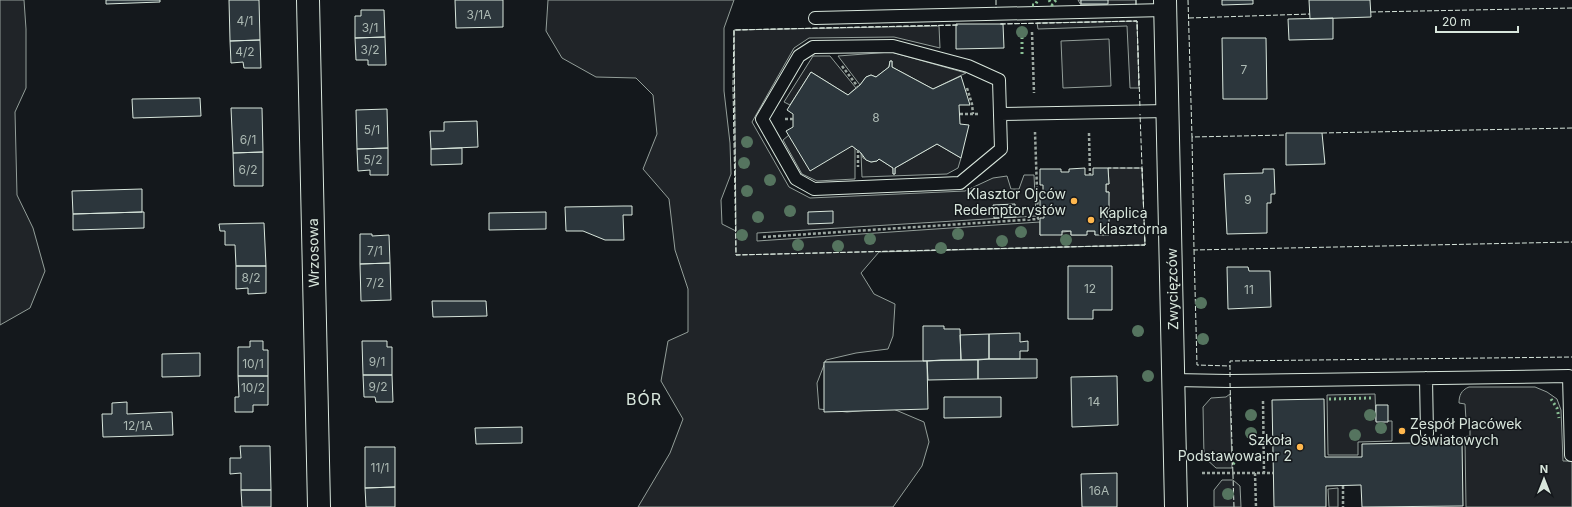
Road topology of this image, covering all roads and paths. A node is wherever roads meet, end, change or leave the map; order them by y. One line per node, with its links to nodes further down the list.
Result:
1 (308, 0): 25 (street, Wrzosowa)
2 (1165, 5): 3 (lane); 6 (street, Zwycięzców)
3 (815, 18)
4 (1032, 31): 8 (path)
5 (967, 87): 10 (path)
6 (1168, 111): 7 (lane); 16 (street, Zwycięzców)
7 (1089, 112): 8 (lane); 13 (path)
8 (1035, 113): 12 (lane); 14 (path)
9 (960, 114): 10 (path)
10 (972, 114): 11 (path)
11 (981, 114)
12 (1001, 114): 12 (lane)
13 (1090, 175)
14 (763, 237)
15 (1426, 378): 16 (lane); 18 (lane); 19 (lane)
16 (1173, 380): 26 (street, Zwycięzców)
17 (1263, 400): 20 (path)
18 (1427, 434)
19 (1571, 455)
20 (1264, 472): 21 (path); 23 (path)
21 (1273, 472)
22 (1202, 473): 23 (path)
23 (1255, 473): 27 (path)
24 (1343, 486): 28 (path)
25 (319, 507)
26 (1176, 507)
27 (1256, 507)
28 (1343, 507)

